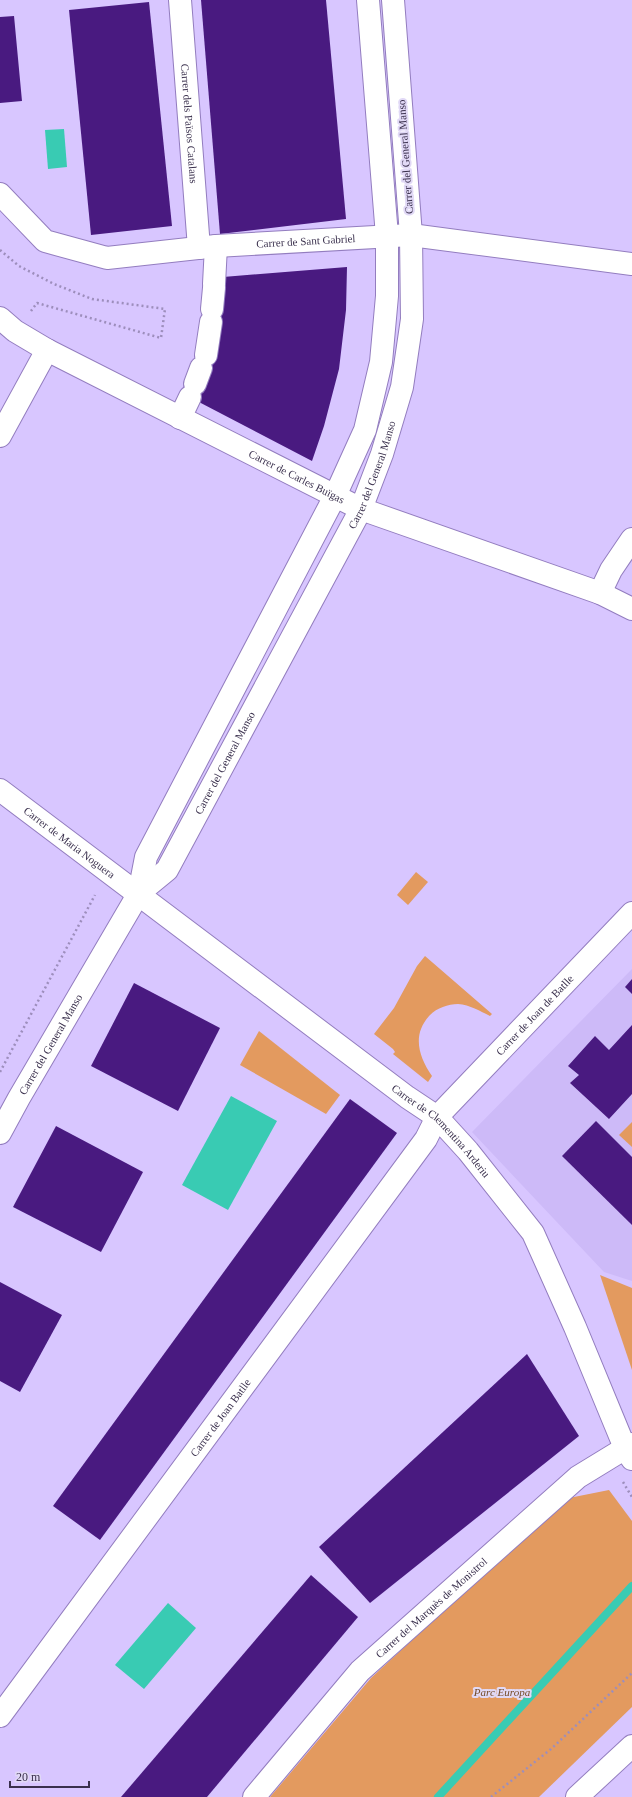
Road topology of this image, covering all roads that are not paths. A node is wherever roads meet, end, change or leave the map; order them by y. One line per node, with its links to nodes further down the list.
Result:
1 (180, 0): 7 (street, Carrer dels Països Catalans)
2 (368, 0): 6 (street, Carrer del General Manso)
3 (393, 0): 5 (street, Carrer del General Manso)
4 (0, 194): 7 (street, Carrer de Sant Gabriel)
5 (411, 235): 6 (street, Carrer de Sant Gabriel); 8 (street, Carrer de Sant Gabriel); 14 (street, Carrer del General Manso)
6 (387, 236): 7 (street, Carrer de Sant Gabriel); 13 (street, Carrer del General Manso)
7 (208, 247): 11 (street, Carrer dels Països Catalans)
8 (632, 264)
9 (0, 318): 10 (street, Carrer de Carles Buïgas)
10 (47, 350): 11 (street, Carrer de Carles Buïgas); 12 (street)
11 (180, 418): 13 (street, Carrer de Carles Buïgas)
12 (0, 436)
13 (335, 496): 14 (street, Carrer de Carles Buïgas); 19 (street, Carrer del General Manso)
14 (361, 510): 16 (street, Carrer de Carles Buïgas); 19 (street, Carrer del General Manso)
15 (632, 539): 16 (street)
16 (600, 593): 17 (street, Carrer de Carles Buïgas)
17 (632, 609)
18 (0, 790): 19 (street, Carrer de Maria Noguera)
19 (139, 894): 21 (street, Carrer de Clementina Arderiu); 22 (street, Carrer del General Manso)
20 (632, 913): 21 (street, Carrer de Joan de Batlle)
21 (437, 1117): 23 (street, Carrer de Clementina Arderiu); 24 (street, Carrer de Joan Batlle)
22 (0, 1133)
23 (630, 1450): 26 (street, Carrer del Marquès de Monistrol)
24 (0, 1716)
25 (632, 1746): 27 (street)
26 (254, 1797)
27 (577, 1797)

